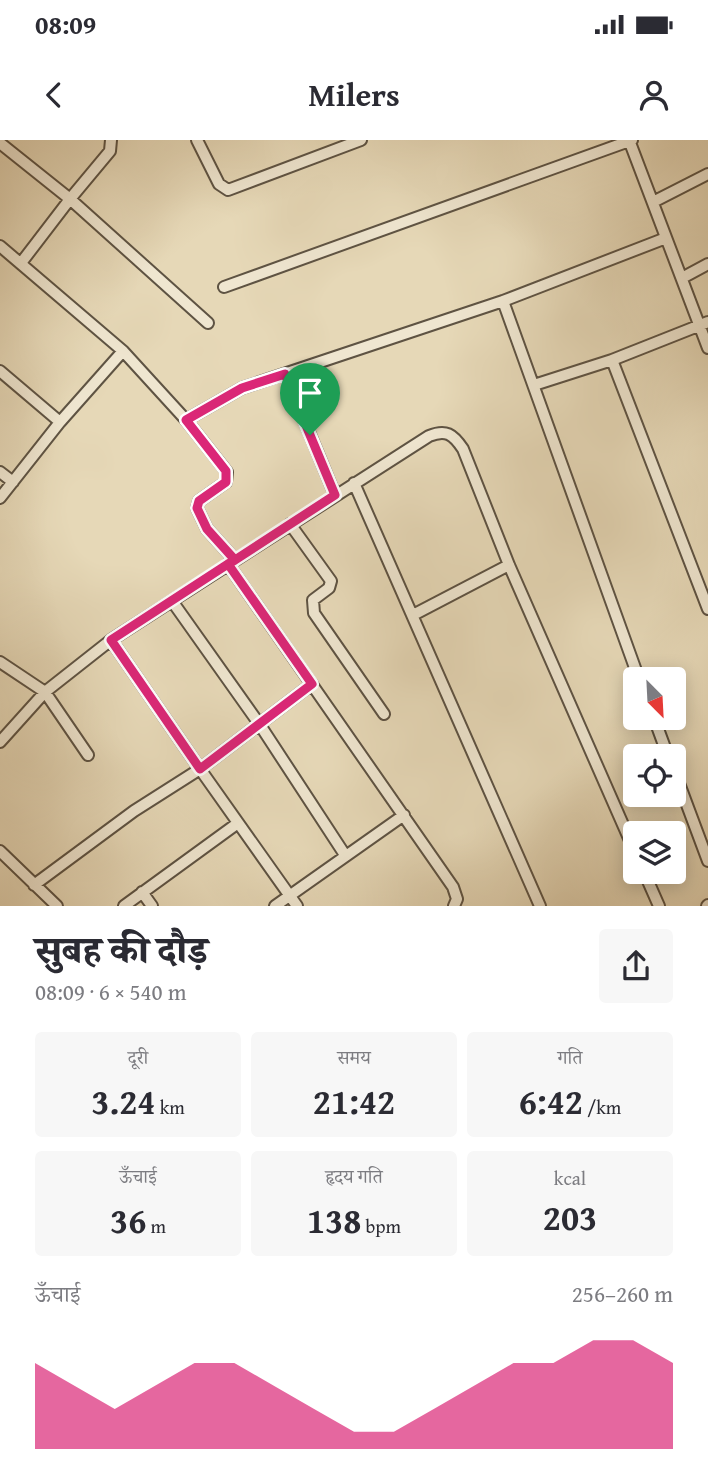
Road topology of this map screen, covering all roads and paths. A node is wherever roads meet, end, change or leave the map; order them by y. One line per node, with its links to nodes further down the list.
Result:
1 (111, 140): 7 (street)
2 (197, 140): 3 (street)
3 (361, 140)
4 (630, 140): 8 (street); 14 (street)
5 (0, 143): 7 (street)
6 (708, 174): 8 (street)
7 (70, 199): 11 (street); 16 (street)
8 (653, 202): 9 (street)
9 (666, 238): 13 (street); 15 (street)
10 (0, 246): 11 (street)
11 (22, 263): 19 (street)
12 (708, 264): 13 (street)
13 (682, 278): 17 (street)
14 (224, 287)
15 (503, 301): 22 (street); 23 (street)
16 (208, 323)
17 (704, 324): 18 (street); 20 (street)
18 (708, 348)
19 (123, 351): 24 (street); 25 (street)
20 (612, 360): 23 (street); 35 (street)
21 (0, 370): 25 (street)
22 (285, 374): 24 (street); 29 (street)
23 (534, 384): 39 (street)
24 (186, 420): 32 (street)
25 (60, 422): 27 (street)
26 (0, 472): 27 (street)
27 (13, 482): 30 (street)
28 (354, 483): 29 (street); 33 (street); 36 (street)
29 (335, 495): 31 (street)
30 (0, 498)
31 (290, 524): 32 (street); 42 (street)
32 (231, 562): 34 (street); 40 (street)
33 (509, 565): 36 (street); 50 (street)
34 (172, 601): 37 (street); 43 (street)
35 (708, 609)
36 (413, 615): 64 (street)
37 (111, 640): 41 (street); 46 (street)
38 (0, 662): 41 (street)
39 (635, 667)
40 (312, 684): 43 (street); 48 (street)
41 (45, 692): 44 (street); 45 (street)
42 (384, 714)
43 (260, 725): 46 (street); 52 (street)
44 (0, 742)
45 (88, 755)
46 (200, 769): 49 (street); 55 (street)
47 (686, 803): 53 (street)
48 (404, 815): 52 (street); 63 (street)
49 (238, 823): 56 (street); 57 (street)
50 (623, 825)
51 (0, 851): 55 (street)
52 (345, 855): 57 (street)
53 (708, 861)
54 (649, 884): 65 (street)
55 (34, 885): 58 (street)
56 (142, 892): 59 (street); 60 (street)
57 (290, 896): 61 (street); 62 (street)
58 (57, 906)
59 (124, 906)
60 (152, 906)
61 (275, 906)
62 (297, 906)
63 (454, 906)
64 (540, 906)
65 (659, 906)

